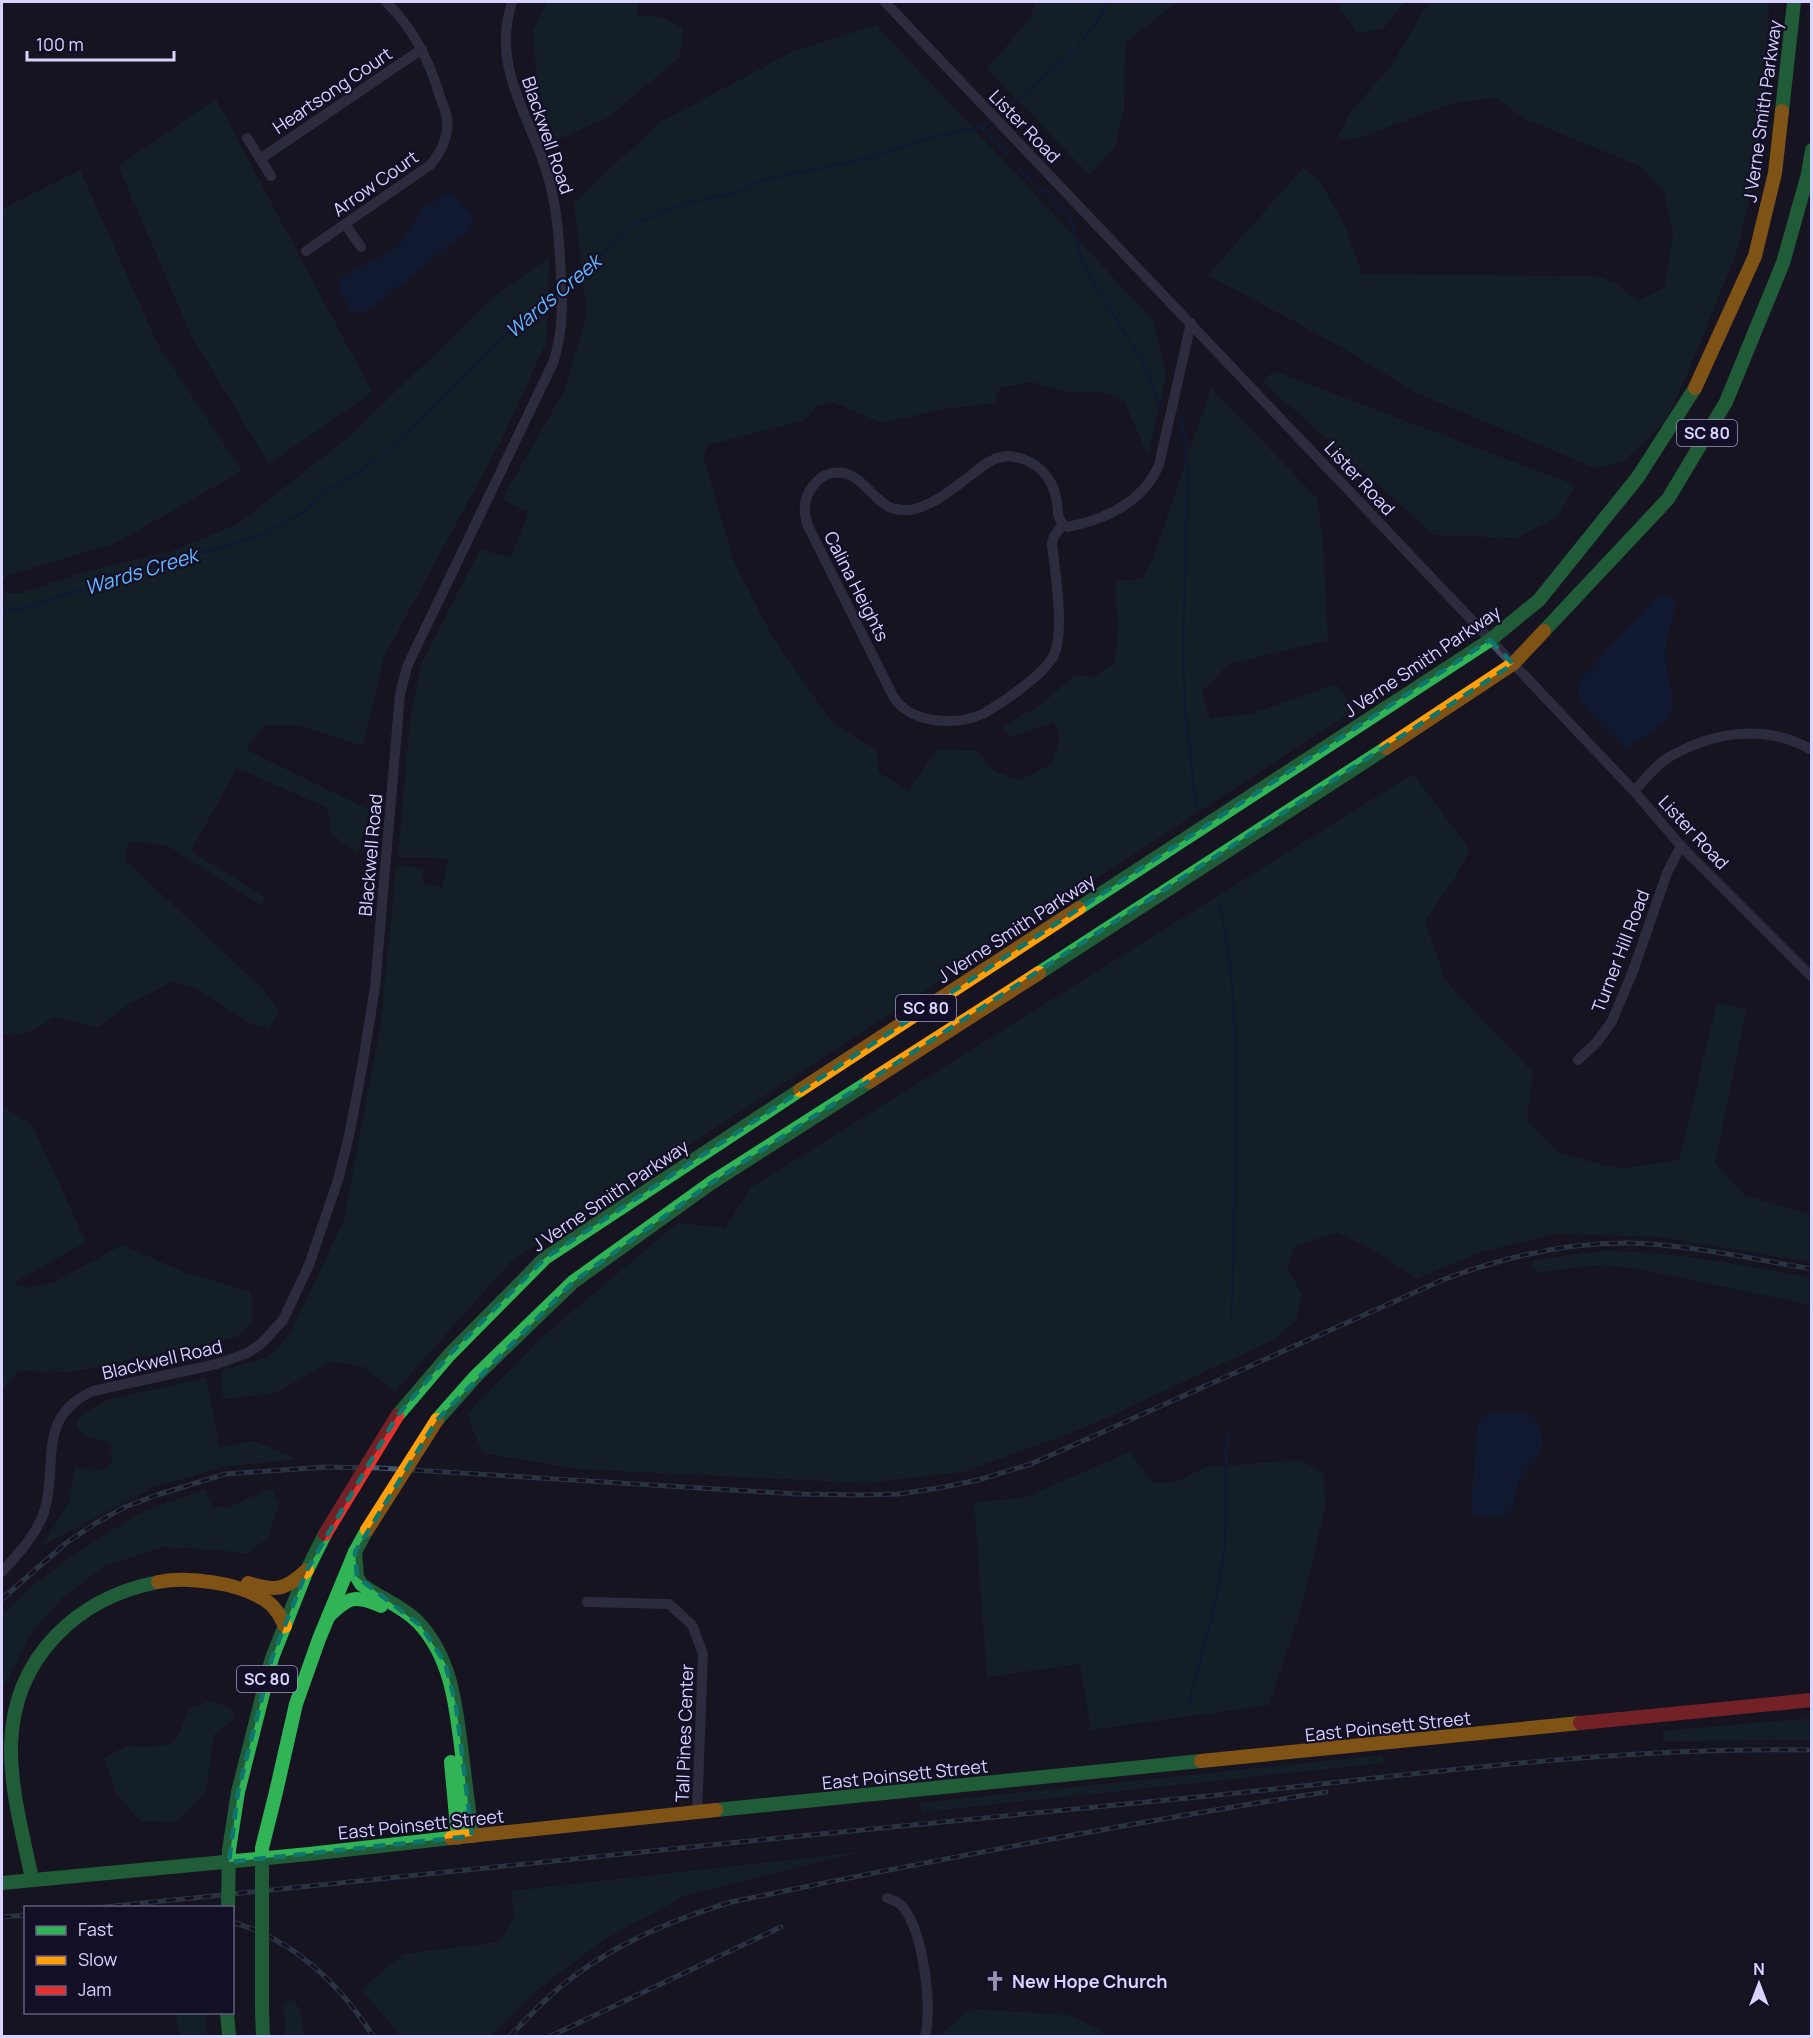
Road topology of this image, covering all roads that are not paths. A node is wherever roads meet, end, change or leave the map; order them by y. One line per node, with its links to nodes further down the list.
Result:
1 (386, 2): 5 (street, Arrow Court)
2 (512, 2): 24 (street, Blackwell Road)
3 (885, 2): 13 (street, Lister Road)
4 (1794, 2): 15 (main road, J Verne Smith Parkway / SC 80)
5 (422, 49): 8 (street, Heartsong Court); 10 (street, Arrow Court)
6 (247, 138): 8 (street)
7 (1812, 150): 16 (main road, SC 80)
8 (260, 159): 9 (street)
9 (271, 176)
10 (345, 224): 11 (street); 12 (street, Arrow Court)
11 (361, 247)
12 (306, 251)
13 (1191, 323): 14 (street); 15 (street, Lister Road)
14 (1063, 524): 14 (street, Calina Heights)
15 (1490, 640): 16 (street, Lister Road); 23 (main road, J Verne Smith Parkway / SC 80, bridge)
16 (1513, 664): 18 (street, Lister Road); 22 (main road, SC 80, bridge)
17 (1812, 750): 18 (street)
18 (1634, 791): 19 (street, Lister Road)
19 (1681, 846): 20 (street, Lister Road); 21 (street, Turner Hill Road)
20 (1812, 977)
21 (1578, 1060)
22 (355, 1552): 26 (main road, SC 80); 33 (main road)
23 (307, 1570): 27 (main road, J Verne Smith Parkway / SC 80); 29 (main road)
24 (2, 1572)
25 (587, 1602): 32 (street, Tall Pines Center)
26 (328, 1617): 33 (main road); 40 (main road, SC 80, bridge)
27 (285, 1626): 30 (main road); 37 (main road, J Verne Smith Parkway / SC 80, bridge)
28 (1812, 1700): 32 (main road, East Poinsett Street)
29 (2, 1729)
30 (7, 1746): 34 (main road)
31 (2, 1774): 34 (main road)
32 (697, 1813): 33 (main road, East Poinsett Street)
33 (465, 1837): 34 (main road, East Poinsett Street)
34 (26, 1880): 35 (main road, East Poinsett Street)
35 (2, 1883)
36 (887, 1898): 41 (street)
37 (228, 1906)
38 (227, 2014): 39 (main road)
39 (229, 2037)
40 (263, 2037)
41 (925, 2037)

